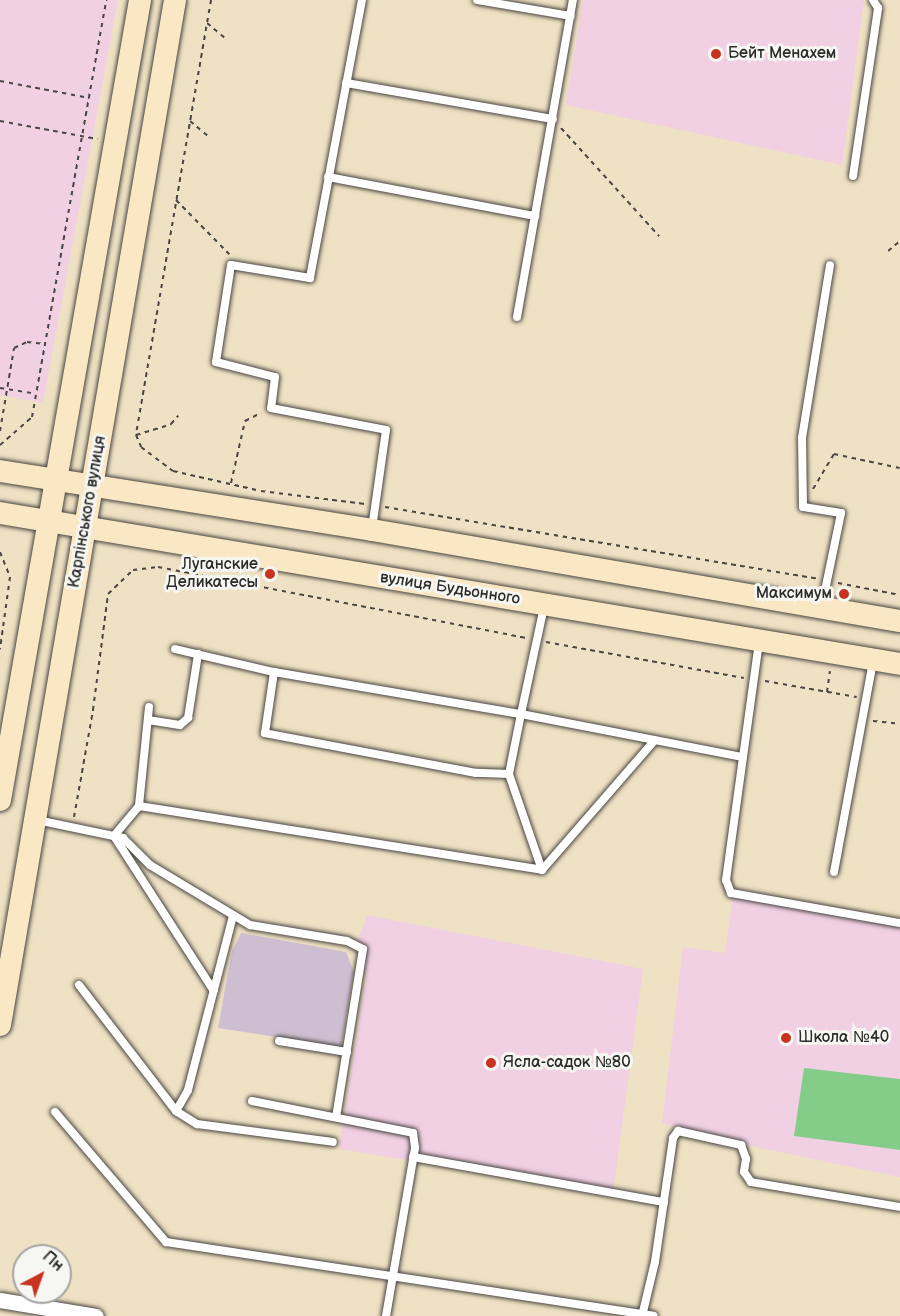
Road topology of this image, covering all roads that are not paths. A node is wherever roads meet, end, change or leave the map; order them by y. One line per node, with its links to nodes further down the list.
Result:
1 (140, 0): 16 (street)
2 (175, 0): 17 (street, Карпінського вулиця)
3 (362, 0): 8 (lane)
4 (477, 0): 7 (lane)
5 (573, 0): 7 (lane)
6 (873, 0): 10 (lane)
7 (571, 16): 9 (lane)
8 (346, 83): 9 (lane); 11 (lane)
9 (553, 119): 12 (lane)
10 (853, 176)
11 (328, 177): 12 (lane); 21 (lane)
12 (535, 216): 14 (lane)
13 (830, 265): 23 (lane)
14 (517, 317)
15 (0, 471): 16 (street)
16 (56, 480): 17 (street); 19 (street)
17 (92, 486): 20 (street, Карпінського вулиця); 21 (street)
18 (0, 513): 19 (street, вулиця Будьонного)
19 (48, 522): 20 (street, вулиця Будьонного); 37 (street)
20 (85, 528): 22 (street, вулиця Будьонного); 39 (street, Карпінського вулиця)
21 (372, 530): 23 (street)
22 (544, 605): 25 (street, вулиця Будьонного); 32 (lane)
23 (821, 607): 24 (street)
24 (900, 621)
25 (759, 641): 28 (street, вулиця Будьонного); 35 (lane)
26 (176, 649): 27 (lane)
27 (198, 654): 30 (lane); 33 (lane)
28 (873, 660): 29 (street, вулиця Будьонного); 42 (lane)
29 (900, 664)
30 (274, 672): 32 (lane); 36 (lane)
31 (149, 707): 33 (lane)
32 (521, 714): 34 (lane); 36 (lane)
33 (148, 720): 38 (lane)
34 (654, 741): 35 (lane); 41 (lane)
35 (743, 757): 44 (lane)
36 (509, 774): 41 (lane)
37 (0, 800)
38 (139, 806): 40 (lane); 41 (lane)
39 (35, 820): 40 (lane); 47 (street, Карпінського вулиця)
40 (114, 836): 43 (lane); 46 (lane)
41 (543, 870)
42 (834, 872)
43 (233, 916): 46 (lane); 49 (lane)
44 (900, 923)
45 (79, 985): 51 (lane)
46 (214, 991): 51 (lane)
47 (0, 1025)
48 (279, 1041): 49 (lane)
49 (347, 1052): 53 (lane)
50 (252, 1101): 53 (lane)
51 (176, 1111): 54 (lane)
52 (55, 1112): 58 (lane)
53 (336, 1117): 55 (lane)
54 (333, 1142)
55 (413, 1157): 56 (lane); 58 (lane)
56 (664, 1202): 57 (lane); 60 (lane)
57 (900, 1207)
58 (392, 1276): 60 (lane); 62 (lane)
59 (0, 1300): 61 (street)
60 (642, 1315): 63 (lane)
61 (96, 1316)
62 (386, 1316)
63 (653, 1316)

